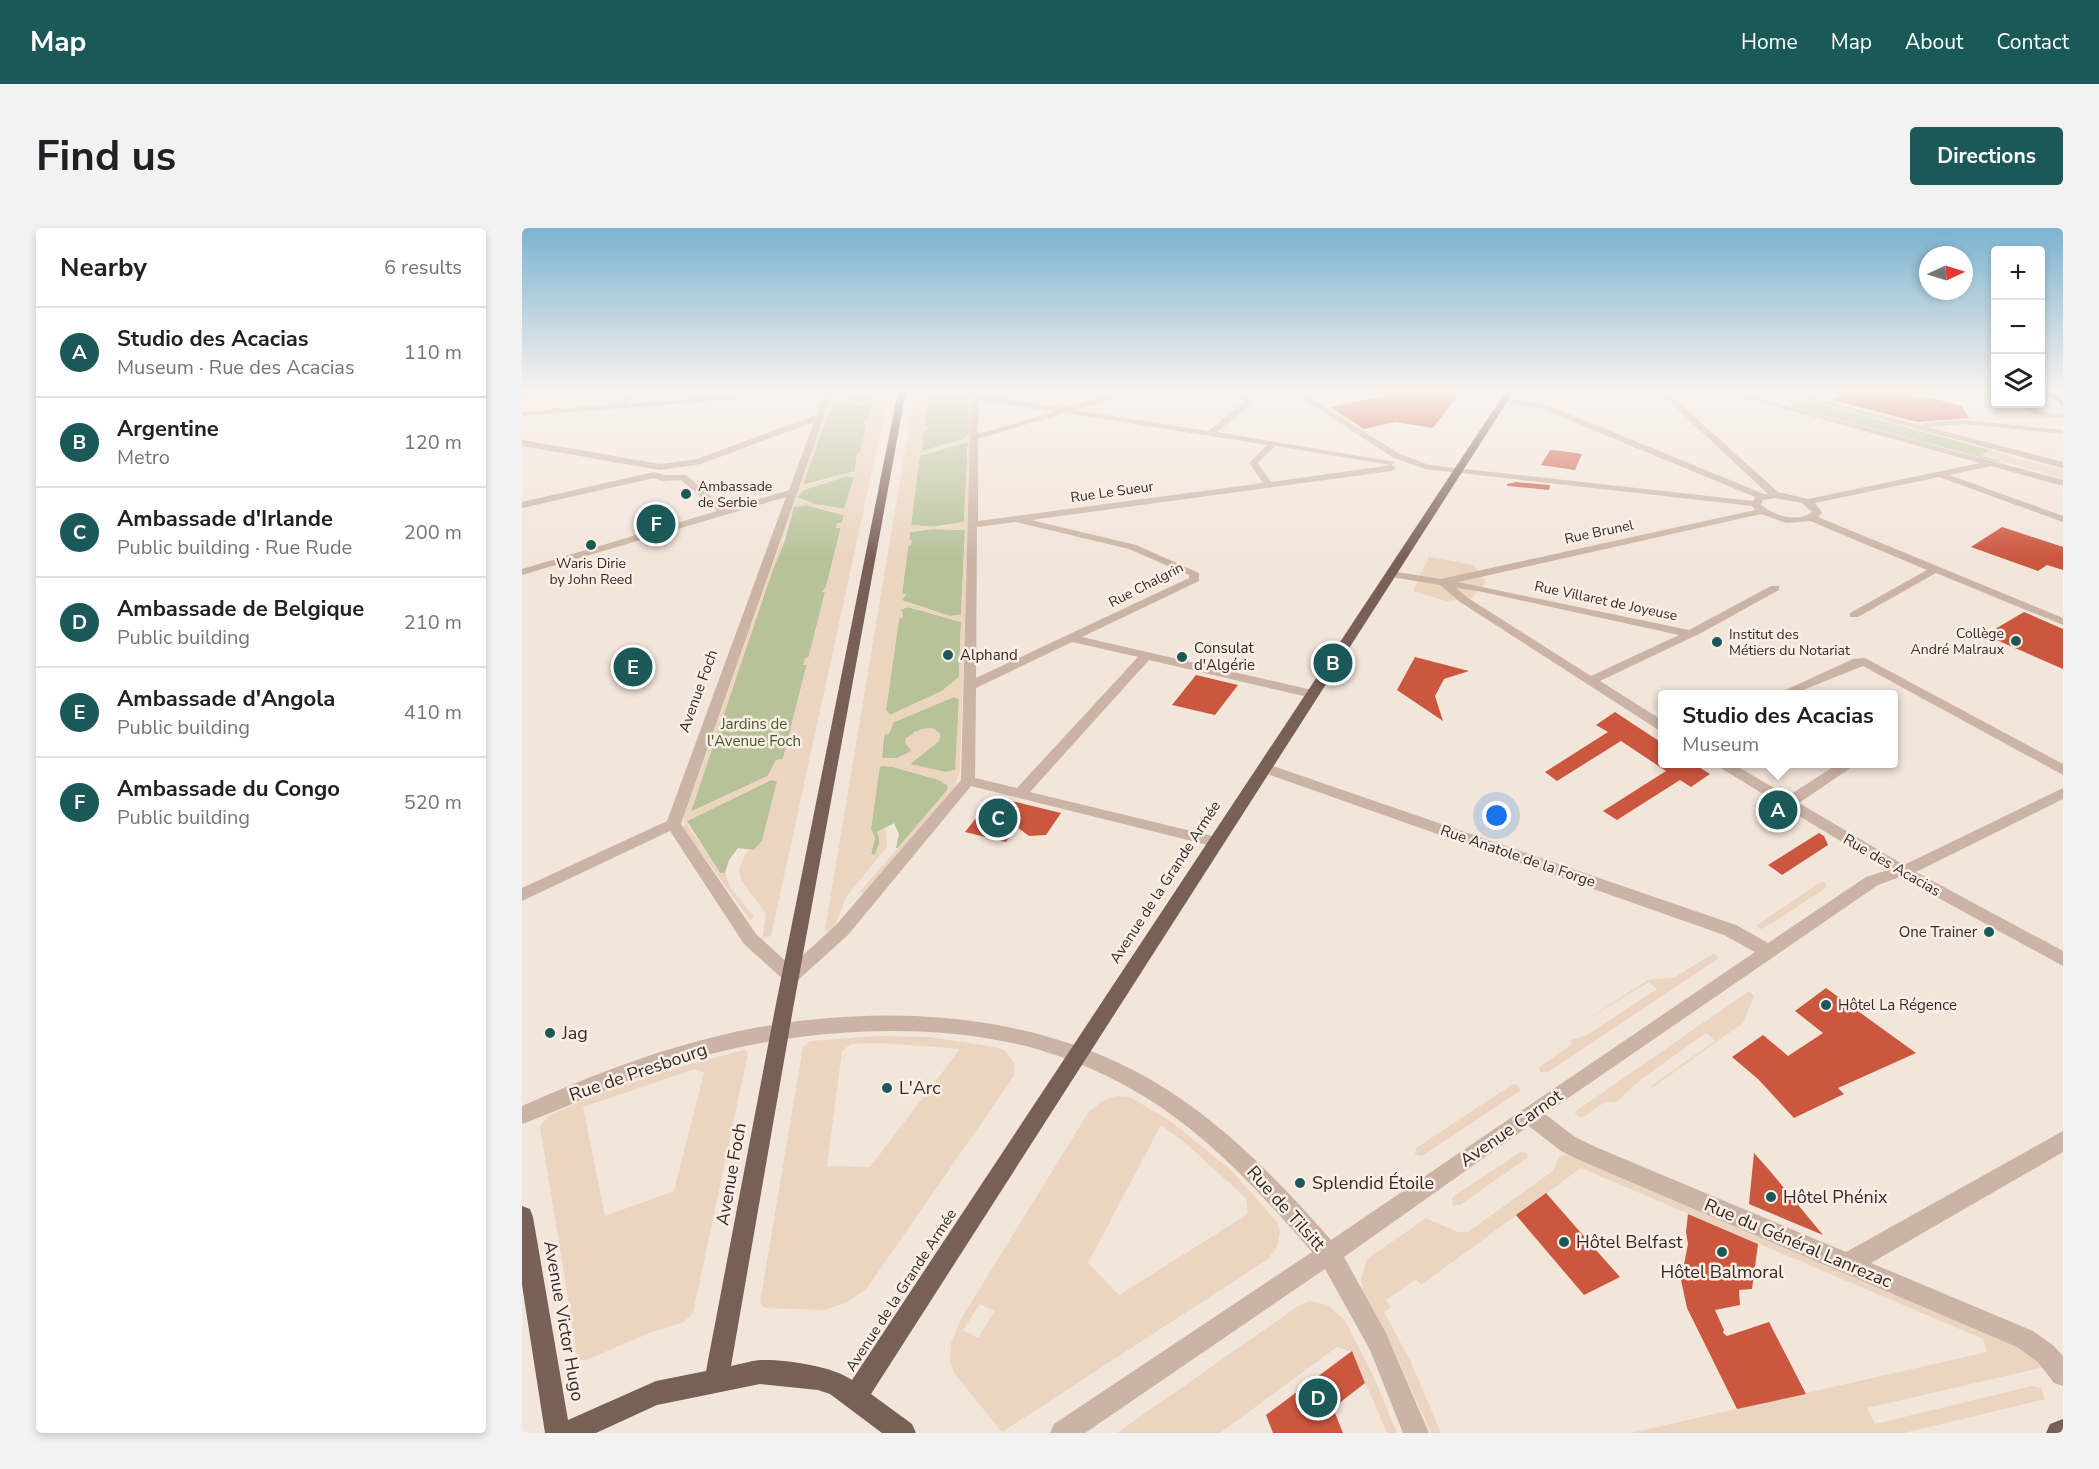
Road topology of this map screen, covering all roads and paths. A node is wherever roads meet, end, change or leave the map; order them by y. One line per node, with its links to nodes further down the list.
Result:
1 (542, 447): 17 (street)
2 (738, 447): 17 (street)
3 (808, 447): 22 (street, Avenue Foch)
4 (891, 447): 61 (main road, Avenue Foch)
5 (976, 447): 31 (street)
6 (1270, 447): 21 (street)
7 (1301, 447): 14 (street)
8 (1377, 447): 14 (street)
9 (1473, 447): 18 (main road, Avenue de la Grande Armée)
10 (1634, 447): 25 (street)
11 (1723, 447): 23 (street)
12 (1929, 447): 15 (street)
13 (1996, 447): 16 (street)
14 (1400, 463): 18 (street); 21 (street, Rue Le Sueur)
15 (1991, 464): 19 (street); 20 (street)
16 (2063, 465)
17 (657, 471): 26 (street); 27 (street)
18 (1457, 472): 25 (street); 34 (main road, Avenue de la Grande Armée)
19 (1941, 475): 24 (street); 30 (street)
20 (2063, 483)
21 (1269, 484): 29 (street, Rue Le Sueur)
22 (792, 492): 27 (street); 55 (street, Avenue Foch)
23 (1774, 495): 24 (street); 25 (street)
24 (1807, 502): 28 (street)
25 (1760, 504): 28 (street); 35 (street, Rue Brunel)
26 (522, 505)
27 (724, 512): 33 (street)
28 (1811, 518): 32 (street)
29 (1015, 519): 31 (street, Rue Le Sueur); 40 (street, Rue Chalgrin)
30 (2063, 519)
31 (973, 525): 43 (street)
32 (1935, 569): 37 (street); 38 (street)
33 (522, 572)
34 (1390, 574): 35 (street, Rue Villaret de Joyeuse); 45 (main road, Avenue de la Grande Armée)
35 (1442, 582): 39 (street, Rue Villaret de Joyeuse); 42 (street)
36 (1775, 588): 39 (street)
37 (1854, 615)
38 (2063, 622)
39 (1690, 634): 42 (street, Rue Villaret de Joyeuse)
40 (1071, 638): 41 (street); 43 (street, Rue Chalgrin)
41 (1146, 656): 45 (street); 52 (street)
42 (1590, 681): 46 (street)
43 (970, 686): 51 (street)
44 (1793, 690): 50 (street)
45 (1312, 694): 47 (main road, Avenue de la Grande Armée)
46 (1658, 724)
47 (1264, 768): 56 (main road, Avenue de la Grande Armée); 59 (street, Rue Anatole de la Forge)
48 (1731, 768): 54 (street, Rue des Acacias)
49 (1841, 768): 54 (street)
50 (2063, 770)
51 (968, 782): 52 (street); 61 (street)
52 (1021, 793): 56 (street)
53 (2063, 793): 57 (street, Avenue Carnot)
54 (1788, 803): 57 (street, Rue des Acacias)
55 (673, 824): 58 (street); 61 (street)
56 (1216, 842): 63 (main road, Avenue de la Grande Armée)
57 (1902, 871): 59 (street, Avenue Carnot); 60 (street, Rue des Acacias)
58 (522, 895)
59 (1768, 951): 64 (street, Avenue Carnot)
60 (2063, 958)
61 (791, 976): 62 (main road, Avenue Foch)
62 (779, 1033): 63 (street, Rue de Presbourg); 65 (street, Rue de Presbourg); 71 (main road, Avenue Foch)
63 (1077, 1054): 68 (street, Rue de Tilsitt); 72 (main road, Avenue de la Grande Armée)
64 (1528, 1114): 68 (street, Avenue Carnot); 69 (street, Rue du Général Lanrezac)
65 (522, 1115)
66 (2063, 1141): 69 (street)
67 (522, 1217): 73 (main road, Avenue Victor Hugo)
68 (1329, 1254): 76 (street, Avenue Carnot); 77 (street, Rue de Tilsitt)
69 (1847, 1264): 70 (street, Rue du Général Lanrezac)
70 (2062, 1373)
71 (717, 1379): 72 (main road); 74 (main road)
72 (855, 1396): 75 (main road)
73 (558, 1433)
74 (567, 1433)
75 (903, 1433)
76 (1064, 1433)
77 (1416, 1433)

